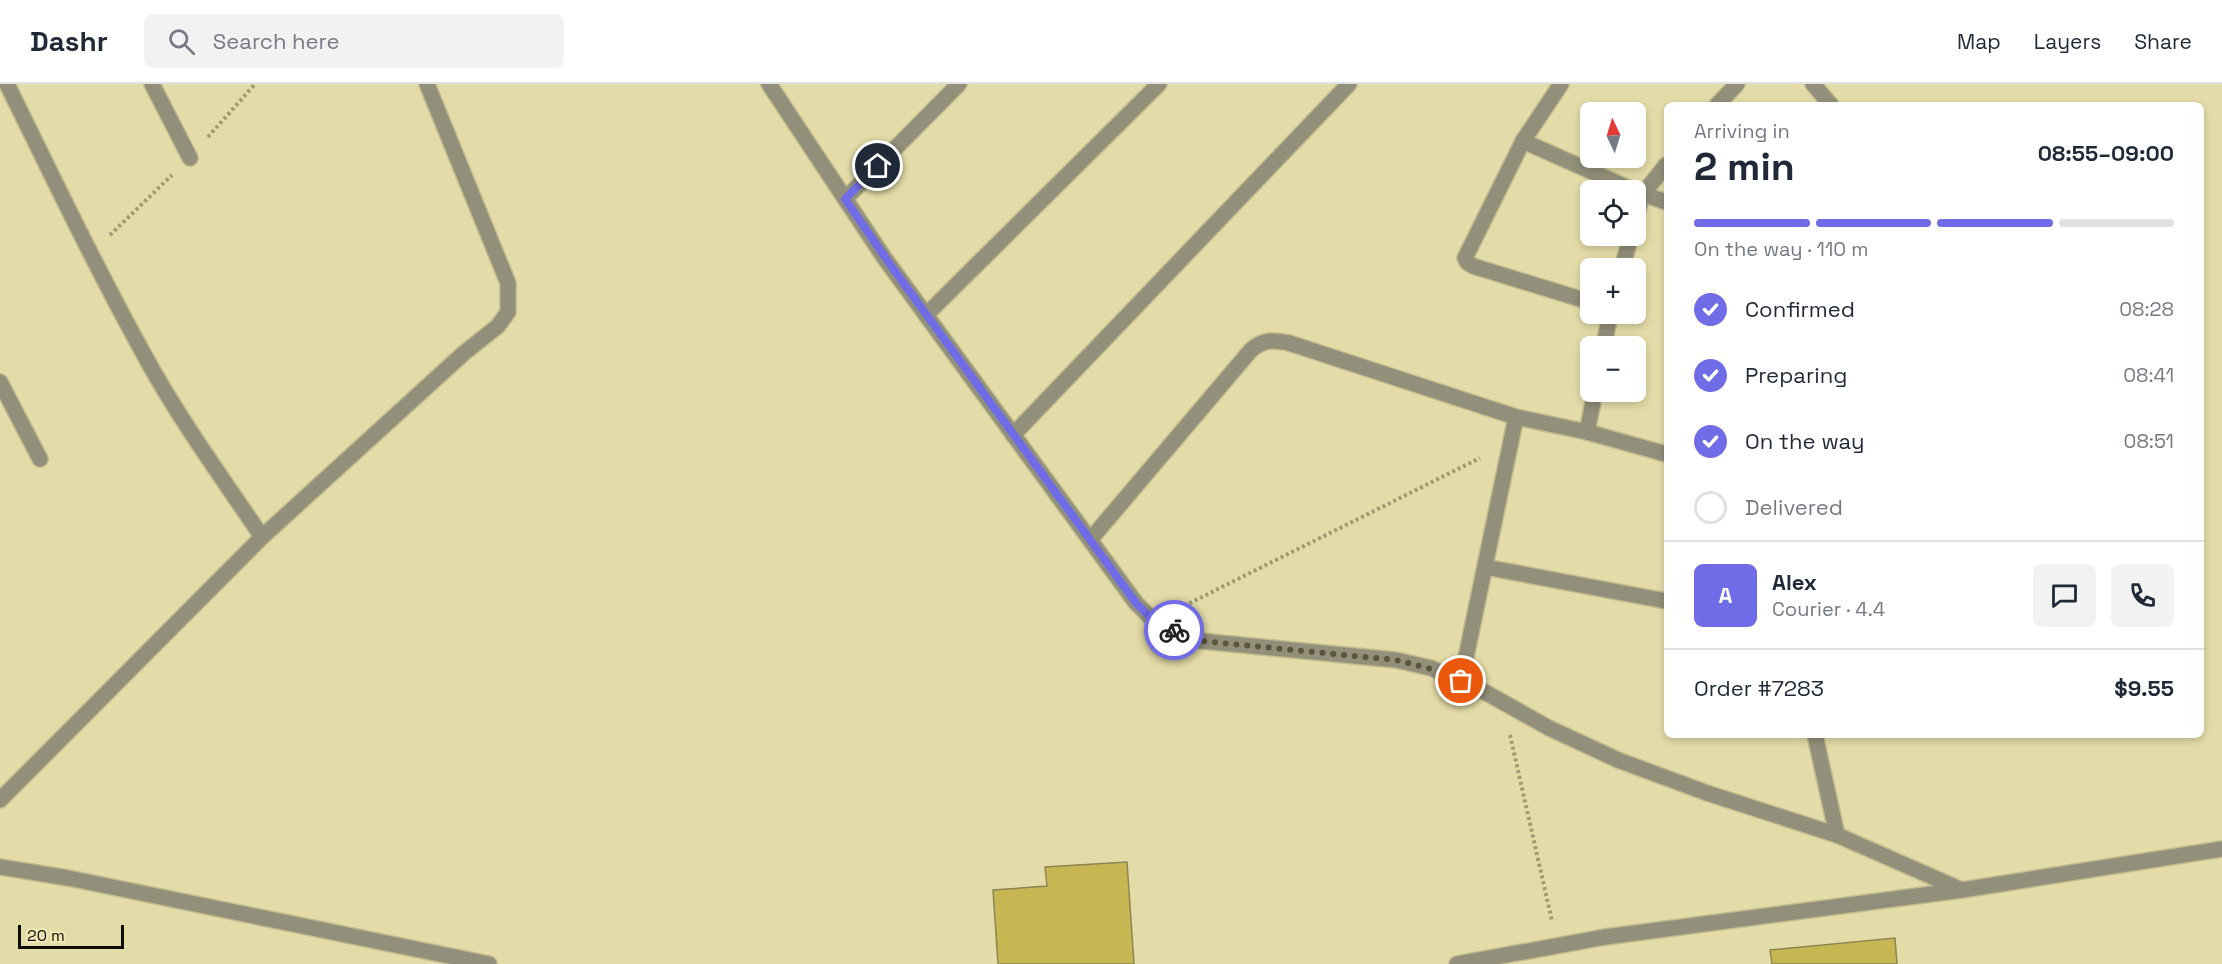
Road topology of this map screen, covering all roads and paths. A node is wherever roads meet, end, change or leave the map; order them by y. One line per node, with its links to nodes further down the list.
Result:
1 (7, 84): 31 (street)
2 (152, 84): 14 (street)
3 (427, 84): 31 (street)
4 (769, 84): 19 (street)
5 (959, 84): 19 (street)
6 (1159, 84): 22 (street)
7 (1349, 84): 27 (street)
8 (1561, 84): 13 (street)
9 (1737, 84): 11 (street)
10 (1813, 84): 12 (street)
11 (1720, 102)
12 (1828, 102)
13 (1523, 141): 16 (street); 21 (street)
14 (190, 158)
15 (1664, 167): 17 (street)
16 (1610, 180)
17 (1646, 184)
18 (1646, 195): 20 (street)
19 (845, 199): 22 (street)
20 (1664, 201)
21 (1580, 299)
22 (926, 315): 27 (street)
23 (0, 382): 30 (street)
24 (1593, 402): 26 (street)
25 (1516, 417): 26 (street); 28 (street); 32 (street)
26 (1587, 432): 29 (street)
27 (1013, 435): 32 (street)
28 (1510, 443): 33 (street); 35 (path)
29 (1664, 453)
30 (40, 459)
31 (262, 537): 39 (street)
32 (1090, 540): 35 (street)
33 (1485, 567): 34 (street); 36 (street)
34 (1664, 601)
35 (1154, 621): 36 (street)
36 (1461, 681): 37 (street)
37 (1503, 702): 40 (street); 44 (path)
38 (1816, 738): 40 (street)
39 (0, 800)
40 (1837, 835): 43 (street)
41 (2222, 849): 43 (street)
42 (0, 867): 45 (street)
43 (1962, 890): 44 (street)
44 (1558, 946): 46 (street)
45 (489, 964)
46 (1457, 964)

